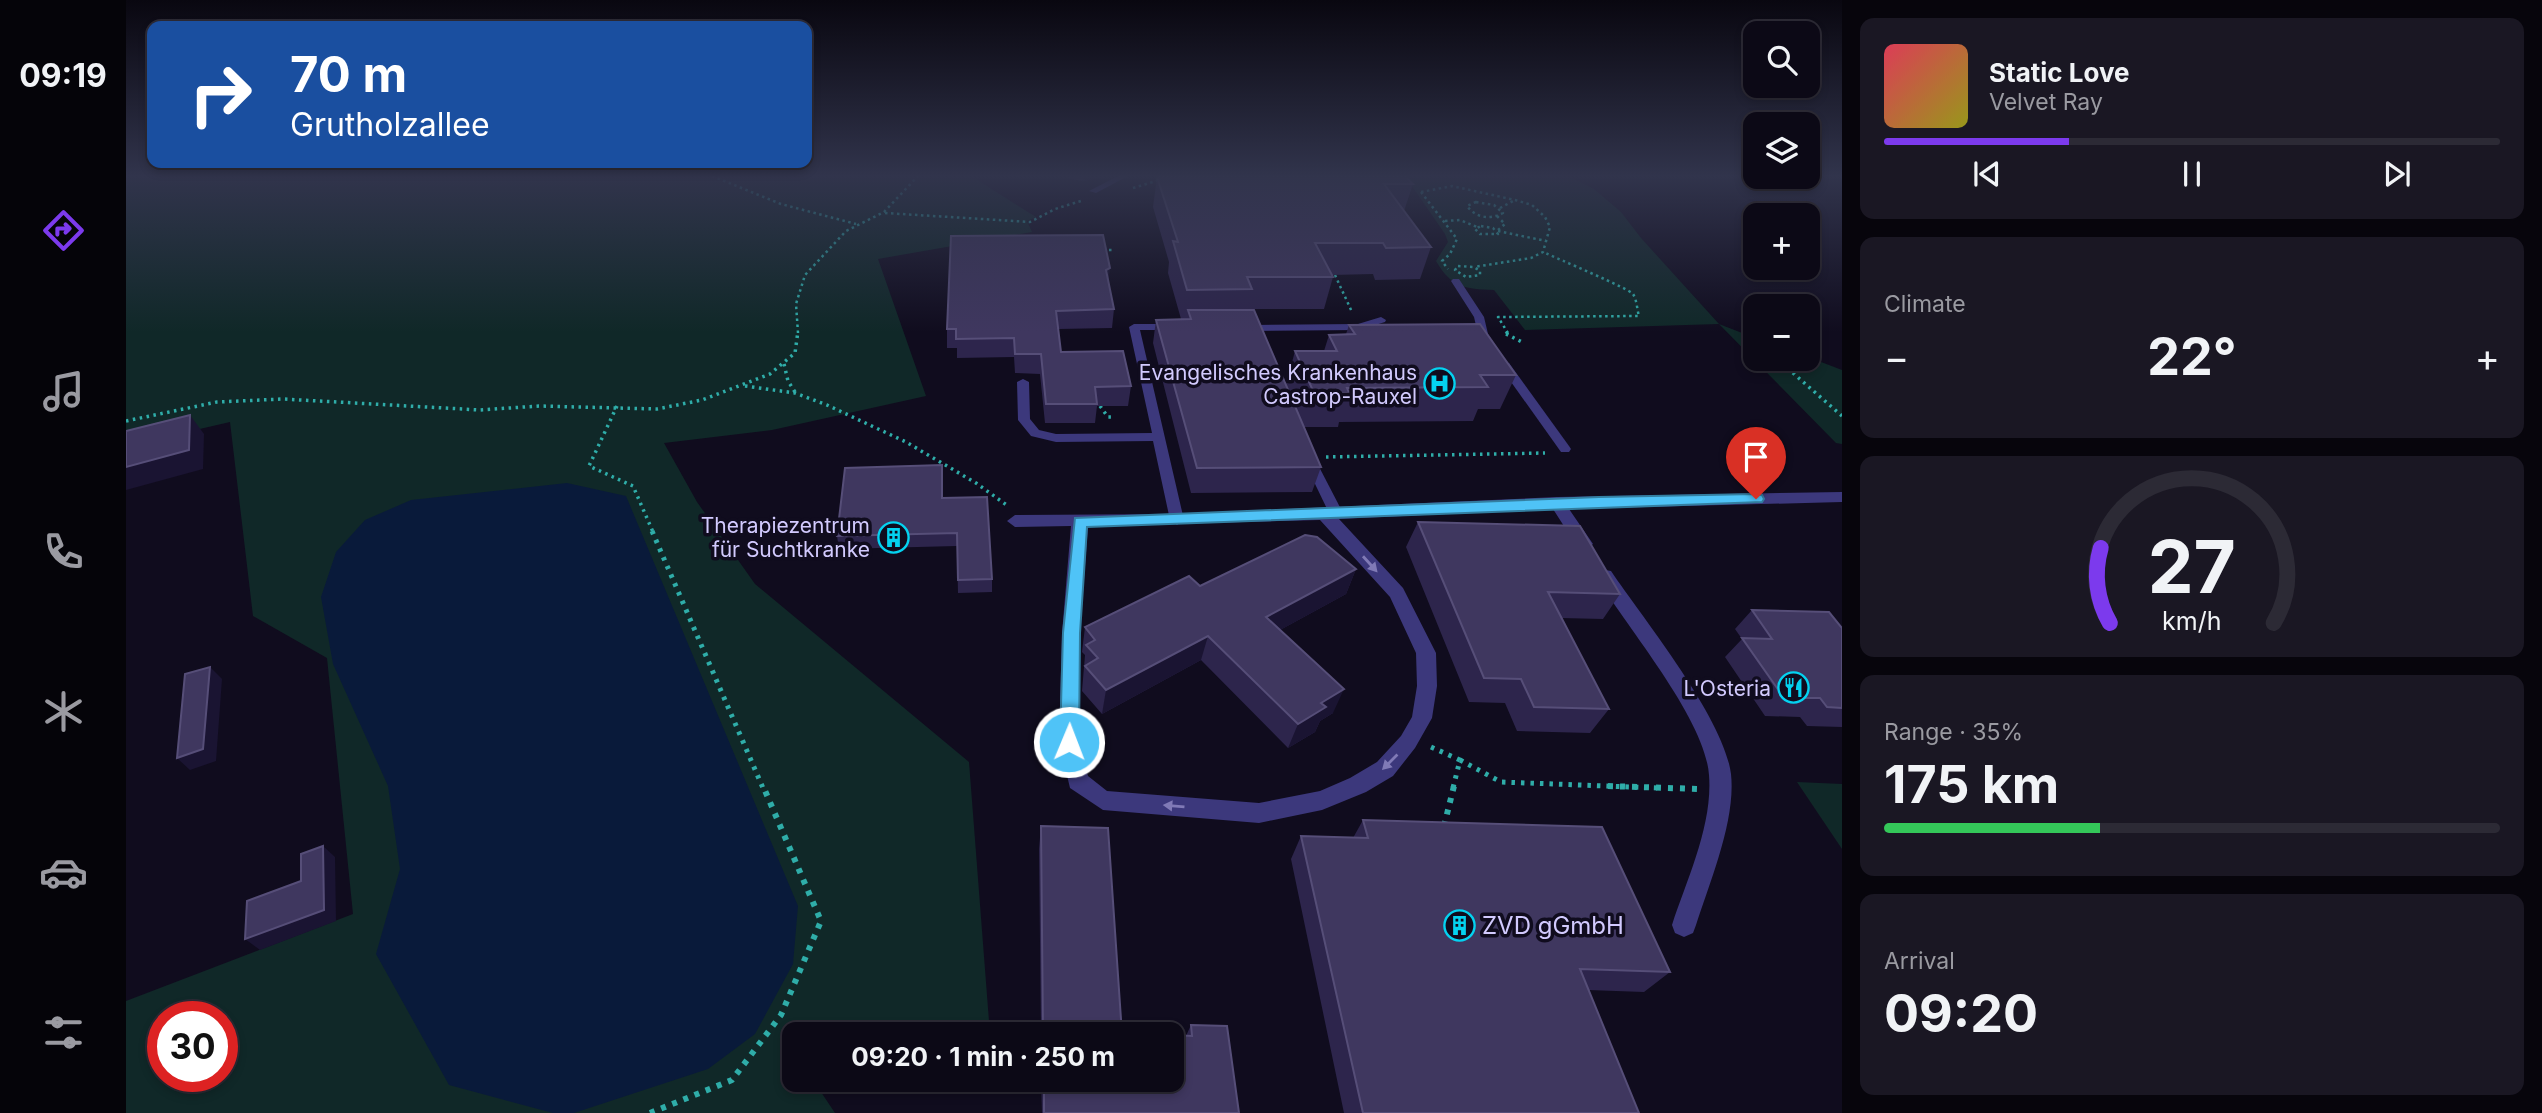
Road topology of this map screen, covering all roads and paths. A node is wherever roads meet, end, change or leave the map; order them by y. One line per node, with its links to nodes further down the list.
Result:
1 (853, 228): 22 (path)
2 (1449, 228): 14 (path)
3 (1478, 228): 7 (path)
4 (1489, 228): 7 (path)
5 (1500, 228): 7 (path)
6 (1550, 228): 8 (path)
7 (1497, 231): 8 (path)
8 (1546, 241): 11 (path)
9 (1101, 250): 10 (path)
10 (1115, 250)
11 (1543, 252): 12 (path); 20 (path)
12 (1474, 267)
13 (1335, 275): 17 (path)
14 (1456, 281): 33 (lane)
15 (1381, 320): 17 (lane)
16 (1185, 327): 30 (lane)
17 (1359, 327): 19 (lane)
18 (1240, 328): 19 (lane)
19 (1254, 328): 21 (lane)
20 (1506, 334)
21 (1259, 340)
22 (784, 364): 25 (path); 26 (path)
23 (1791, 371): 29 (path)
24 (1023, 382): 32 (lane)
25 (744, 386): 26 (path); 27 (path)
26 (795, 393): 40 (path)
27 (617, 406): 31 (path); 47 (path)
28 (1100, 406): 30 (path)
29 (1842, 416)
30 (1156, 417): 32 (lane)
31 (126, 421)
32 (1160, 437): 39 (lane)
33 (1565, 449)
34 (1305, 451): 35 (path); 38 (lane)
35 (1549, 453)
36 (1842, 497): 37 (street)
37 (1557, 503): 38 (street); 44 (street)
38 (1330, 513): 39 (street); 42 (street, one-way to 42)
39 (1177, 520): 41 (street)
40 (1015, 521): 41 (street)
41 (1080, 522): 42 (street, one-way to 41)
42 (1411, 737): 43 (path)
43 (1460, 760): 44 (path); 45 (path)
44 (1718, 790): 46 (street)
45 (1442, 831)
46 (1685, 925)
47 (650, 1113)

